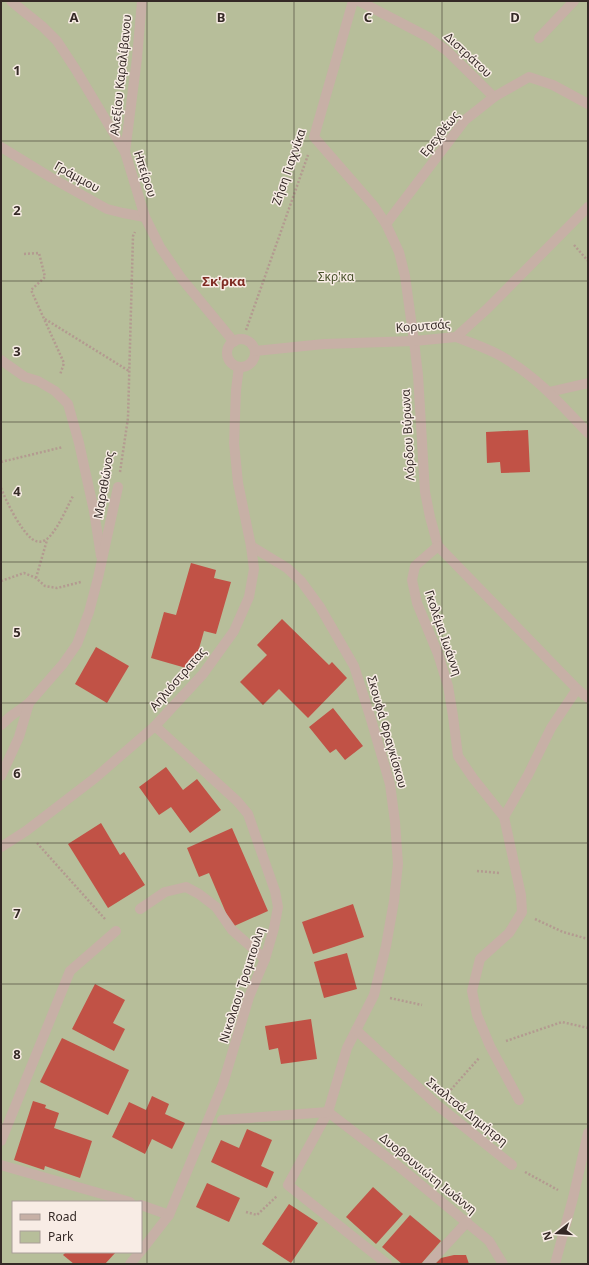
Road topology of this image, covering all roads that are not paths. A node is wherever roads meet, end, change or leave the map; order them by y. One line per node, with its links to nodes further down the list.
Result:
1 (11, 1): 11 (street, Ηπείρου)
2 (142, 1): 11 (street, Αλεξίου Καραλίβανου)
3 (353, 1): 9 (street, Ζήση Γιαχνίκα)
4 (359, 1): 7 (street, Διστράτου)
5 (574, 1): 6 (street)
6 (539, 38)
7 (494, 97): 8 (street, Ερεχθέως); 14 (street, Ερεχθέως)
8 (588, 104)
9 (314, 137): 14 (street, Λόρδου Βύρωνα)
10 (1, 147): 13 (street, Γράμμου)
11 (125, 152): 13 (street, Ηπείρου)
12 (588, 207): 15 (street, Κορυτσάς)
13 (145, 217): 16 (street, Ηπείρου)
14 (386, 224): 17 (street, Λόρδου Βύρωνα)
15 (456, 338): 17 (street, Κορυτσάς); 22 (street)
16 (238, 341): 18 (street); 20 (street)
17 (414, 341): 18 (street, Κορυτσάς); 26 (street, Λόρδου Βύρωνα)
18 (255, 351): 20 (street)
19 (1, 360): 27 (street)
20 (239, 367): 25 (street, Αηλιόστρατας)
21 (588, 383): 22 (street)
22 (549, 392): 23 (street)
23 (588, 433)
24 (118, 486): 27 (street, Μαραθώνος)
25 (251, 546): 32 (street, Αηλιόστρατας); 39 (street, Σκουφά Φραγκίσκου)
26 (438, 546): 28 (street, Λόρδου Βύρωνα); 34 (street, Γκολέμα Ιωάννη)
27 (102, 563): 30 (street, Μαραθώνος)
28 (577, 689): 29 (street, Λόρδου Βύρωνα); 34 (street)
29 (588, 698)
30 (29, 703): 31 (street, Μαραθώνος); 33 (street)
31 (1, 725)
32 (155, 726): 35 (street, Αηλιόστρατας); 38 (street, Νικολαου Τρομπουλη)
33 (1, 776)
34 (504, 817): 40 (street, Γκολέμα Ιωάννη)
35 (1, 847)
36 (140, 909): 38 (street)
37 (116, 931): 44 (street)
38 (265, 959): 49 (street, Νικολαου Τρομπουλη)
39 (356, 1030): 41 (street, Σκουφά Φραγκίσκου); 46 (street, Σκαλτσά Δημήτρη)
40 (519, 1100)
41 (328, 1112): 42 (street); 50 (street, Δυοβουνιώτη Ιωάννη); 54 (street, Σκουφά Φραγκίσκου)
42 (222, 1120)
43 (588, 1133): 57 (street)
44 (1, 1141)
45 (1, 1165): 47 (street)
46 (512, 1165)
47 (127, 1201)
48 (142, 1205): 49 (street)
49 (169, 1214): 51 (street, Νικολαου Τρομπουλη)
50 (467, 1222): 55 (street); 56 (street, Δυοβουνιώτη Ιωάννη)
51 (142, 1251)
52 (140, 1253): 53 (street, Νικολαου Τρομπουλη)
53 (130, 1264)
54 (387, 1264)
55 (428, 1264)
56 (503, 1264)
57 (555, 1264)

